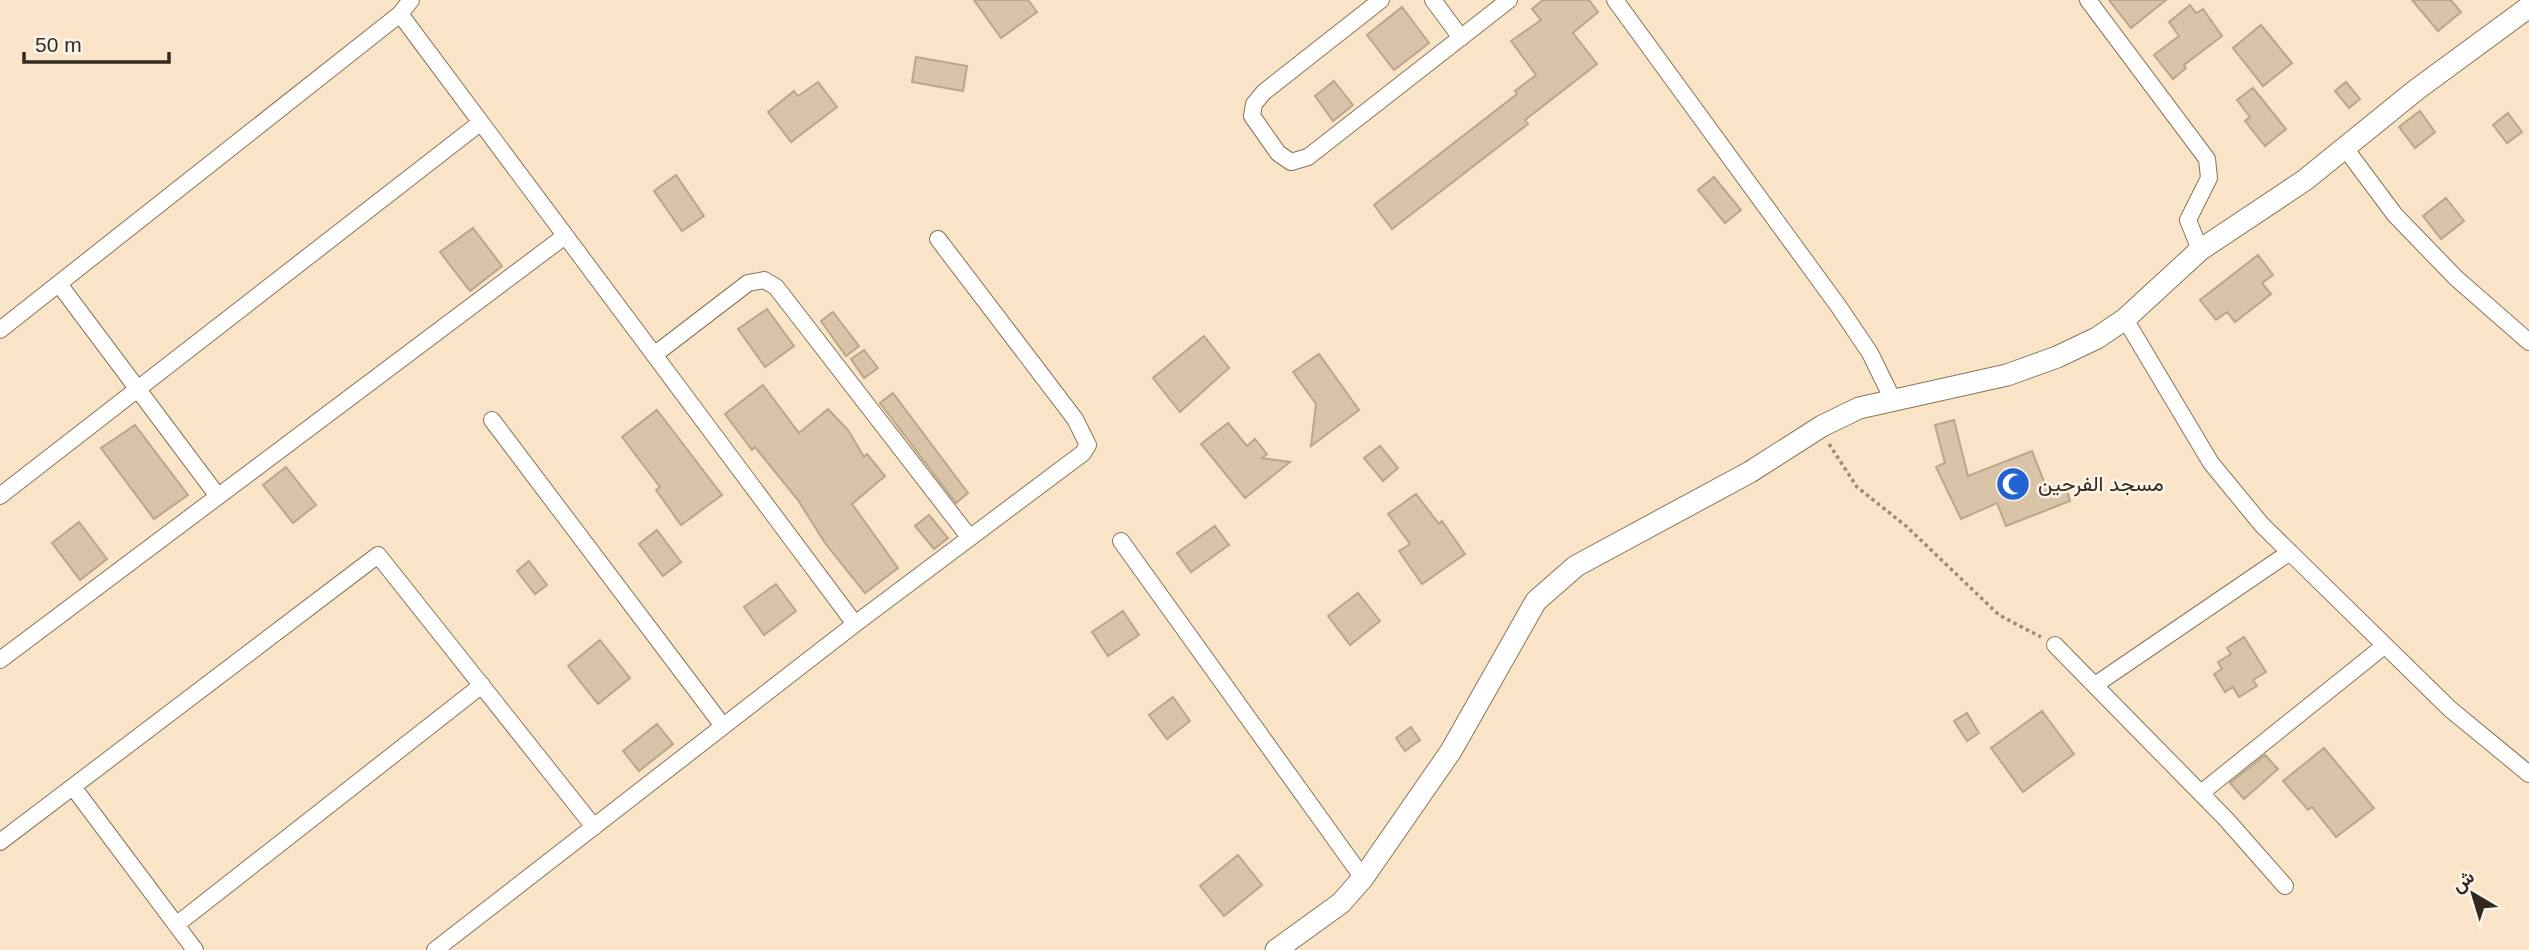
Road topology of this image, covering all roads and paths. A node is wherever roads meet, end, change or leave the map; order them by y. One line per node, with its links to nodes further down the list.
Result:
1 (411, 0): 8 (street)
2 (1381, 0): 9 (street)
3 (1433, 0): 9 (street)
4 (1509, 0): 9 (street)
5 (1615, 0): 21 (street)
6 (2088, 0): 14 (street)
7 (2524, 6): 11 (street)
8 (400, 14): 10 (street); 15 (street)
9 (1461, 37)
10 (480, 123): 12 (street); 20 (street)
11 (2345, 148): 14 (street); 18 (street)
12 (565, 236): 19 (street); 24 (street)
13 (938, 239): 26 (street)
14 (2200, 250): 16 (street)
15 (60, 284): 17 (street); 20 (street)
16 (2125, 319): 21 (street); 28 (street)
17 (0, 330)
18 (2529, 342)
19 (654, 355): 26 (street); 29 (street)
20 (138, 391): 24 (street); 25 (street)
21 (1894, 400): 23 (street)
22 (492, 420): 35 (street)
23 (1822, 426): 30 (path); 41 (street)
24 (217, 495): 32 (street)
25 (0, 496)
26 (970, 538): 29 (street)
27 (1121, 541): 41 (street)
28 (2290, 552): 31 (street); 34 (street)
29 (855, 624): 35 (street)
30 (2055, 645): 34 (street)
31 (2384, 646): 36 (street); 38 (street)
32 (0, 660)
33 (482, 685): 37 (street); 39 (street); 43 (street)
34 (2095, 685): 38 (street)
35 (723, 726): 39 (street)
36 (2529, 775)
37 (73, 787): 40 (street); 43 (street)
38 (2201, 793): 42 (street)
39 (594, 827): 45 (street)
40 (0, 842)
41 (1363, 878): 46 (street)
42 (2285, 886)
43 (176, 925): 44 (street)
44 (195, 950)
45 (435, 950)
46 (1276, 950)

